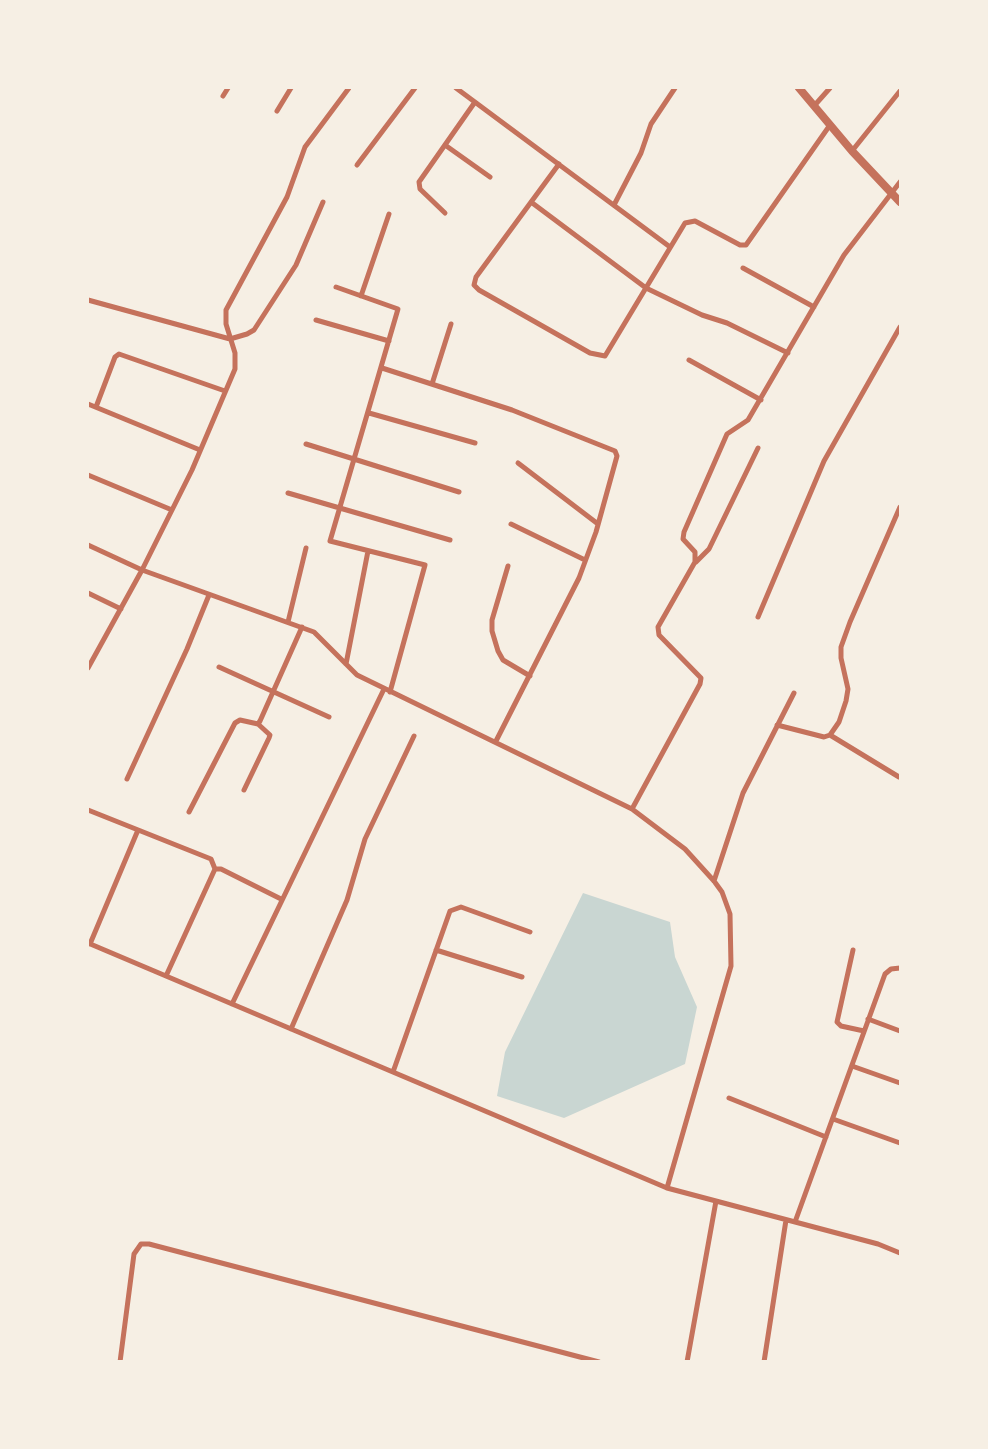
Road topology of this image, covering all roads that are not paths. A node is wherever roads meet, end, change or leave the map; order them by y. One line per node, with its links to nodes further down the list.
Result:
1 (228, 88): 10 (street)
2 (291, 88): 13 (street)
3 (349, 88): 38 (street)
4 (415, 88): 18 (street)
5 (456, 88): 11 (street)
6 (675, 88): 25 (street)
7 (799, 88): 12 (street)
8 (830, 88): 12 (street)
9 (900, 91): 16 (street)
10 (223, 96)
11 (475, 102): 15 (street); 17 (street)
12 (814, 106): 14 (street)
13 (277, 111)
14 (830, 124): 16 (street); 28 (street)
15 (445, 145): 19 (street); 26 (street)
16 (852, 151): 21 (street)
17 (559, 164): 23 (street); 25 (street)
18 (357, 166)
19 (490, 176)
20 (900, 182): 21 (street)
21 (892, 193): 24 (street); 34 (street)
22 (323, 202): 38 (street)
23 (531, 202): 31 (street); 31 (street)
24 (900, 202)
25 (614, 205): 28 (street)
26 (445, 213)
27 (389, 214): 32 (street)
28 (670, 247): 31 (street)
29 (743, 268): 34 (street)
30 (336, 287): 32 (street)
31 (646, 288): 40 (street)
32 (361, 296): 39 (street)
33 (88, 300): 38 (street)
34 (814, 307): 40 (street)
35 (316, 320): 39 (street)
36 (451, 324): 43 (street)
37 (900, 328): 74 (street)
38 (230, 339): 44 (street)
39 (389, 341): 42 (street)
40 (788, 352): 45 (street)
41 (689, 360): 45 (street)
42 (382, 368): 43 (street); 48 (street)
43 (432, 384): 62 (street)
44 (225, 391): 47 (street); 52 (street)
45 (761, 400): 68 (street)
46 (88, 404): 47 (street)
47 (96, 407): 52 (street)
48 (368, 413): 49 (street); 53 (street)
49 (475, 443)
50 (306, 444): 53 (street)
51 (758, 448): 68 (street)
52 (200, 450): 60 (street)
53 (354, 460): 56 (street); 58 (street)
54 (518, 463): 62 (street)
55 (88, 475): 60 (street)
56 (459, 492)
57 (288, 493): 58 (street)
58 (340, 507): 63 (street); 66 (street)
59 (900, 507): 88 (street)
60 (172, 510): 70 (street)
61 (511, 524): 67 (street)
62 (598, 524): 67 (street)
63 (450, 540)
64 (88, 545): 70 (street)
65 (306, 548): 75 (street)
66 (368, 551): 77 (street); 83 (street)
67 (585, 560): 80 (street)
68 (696, 562): 94 (street)
69 (508, 566): 80 (street)
70 (142, 570): 72 (street); 73 (street)
71 (88, 593): 73 (street)
72 (209, 594): 75 (street); 92 (street)
73 (121, 609): 79 (street)
74 (758, 617)
75 (288, 622): 76 (street)
76 (302, 628): 77 (street); 82 (street)
77 (346, 664): 81 (street)
78 (219, 667): 82 (street)
79 (88, 668)
80 (530, 676): 90 (street)
81 (384, 689): 83 (street); 100 (street)
82 (274, 692): 85 (street); 86 (street)
83 (390, 692): 90 (street)
84 (794, 693): 87 (street)
85 (328, 717)
86 (258, 724): 93 (street); 96 (street)
87 (777, 725): 88 (street); 99 (street)
88 (830, 735): 91 (street)
89 (414, 736): 110 (street)
90 (496, 741): 94 (street)
91 (899, 778)
92 (127, 779)
93 (244, 790)
94 (632, 809): 99 (street)
95 (88, 810): 97 (street)
96 (189, 812)
97 (138, 830): 98 (street); 102 (street)
98 (215, 869): 100 (street); 106 (street)
99 (714, 881): 120 (street)
100 (281, 899): 108 (street)
101 (530, 932): 103 (street)
102 (89, 944): 106 (street)
103 (436, 950): 107 (street); 114 (street)
104 (853, 950): 111 (street)
105 (900, 968): 109 (street)
106 (166, 976): 108 (street)
107 (522, 977)
108 (232, 1004): 110 (street)
109 (868, 1019): 111 (street); 112 (street)
110 (291, 1029): 114 (street)
111 (864, 1031): 113 (street)
112 (900, 1031)
113 (852, 1066): 115 (street); 117 (street)
114 (393, 1072): 120 (street)
115 (900, 1083)
116 (729, 1098): 118 (street)
117 (833, 1119): 118 (street); 119 (street)
118 (826, 1138): 123 (street)
119 (900, 1143)
120 (667, 1188): 121 (street)
121 (716, 1201): 122 (street); 127 (street)
122 (786, 1220): 123 (street); 128 (street)
123 (795, 1222): 124 (street)
124 (900, 1253)
125 (120, 1362): 126 (street)
126 (599, 1362)
127 (687, 1362)
128 (764, 1362)

